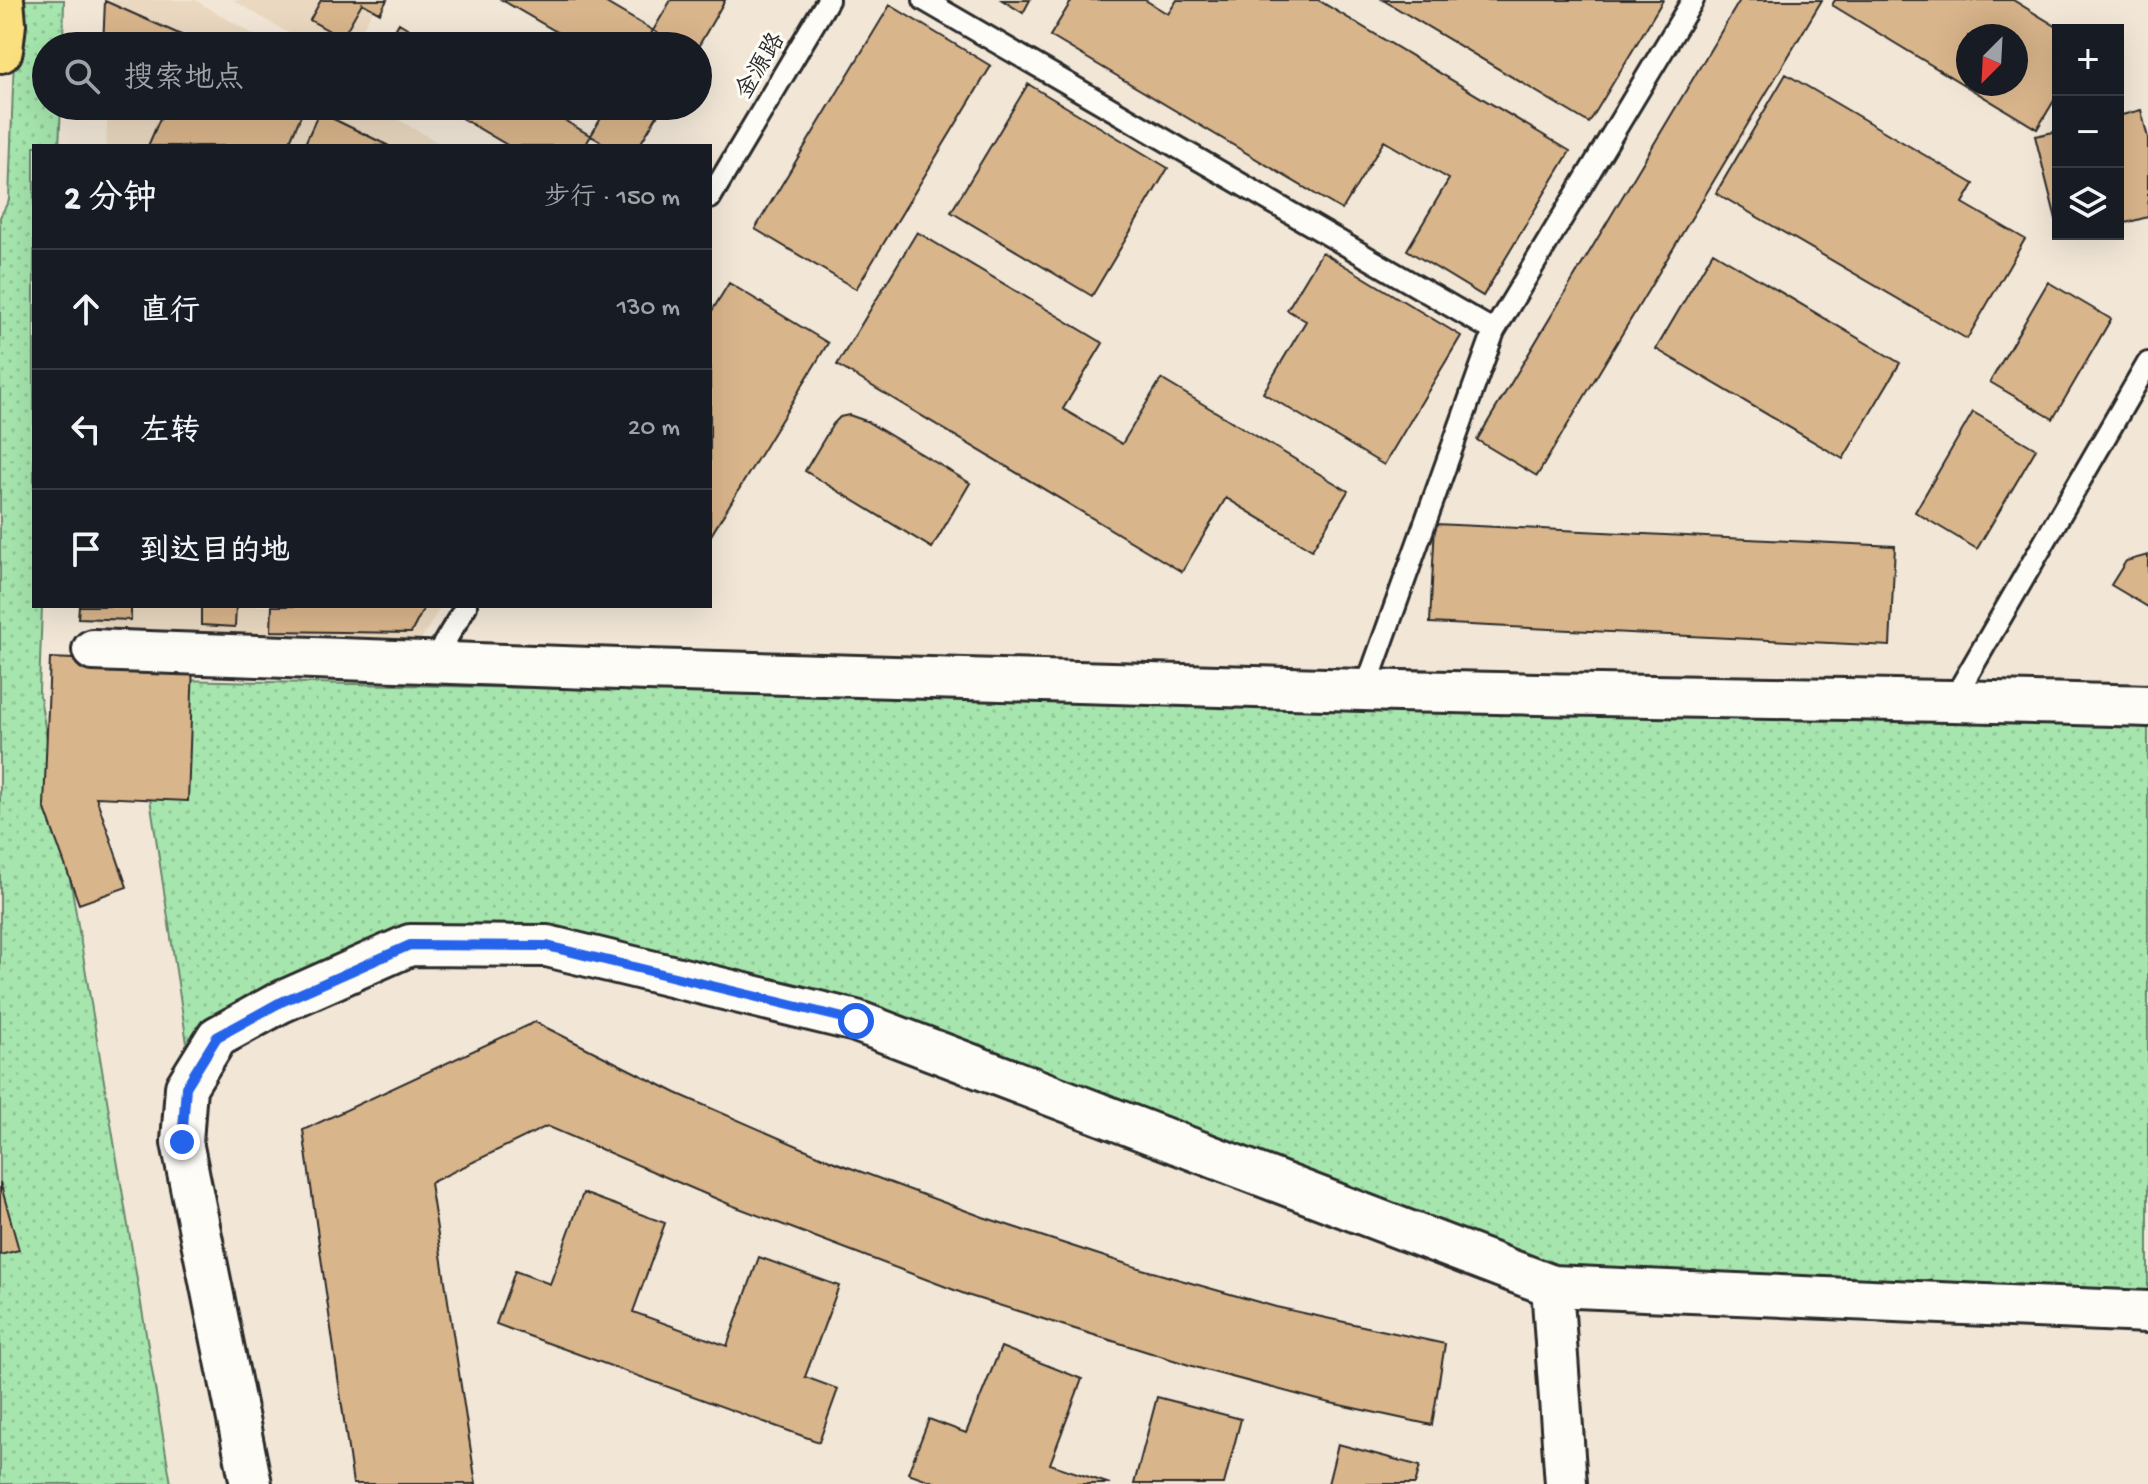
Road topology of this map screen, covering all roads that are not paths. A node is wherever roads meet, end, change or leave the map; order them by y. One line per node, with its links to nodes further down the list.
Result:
1 (1, 0): 5 (highway)
2 (828, 0): 6 (lane, 金源路)
3 (924, 0): 7 (lane)
4 (1693, 0): 7 (lane)
5 (0, 50)
6 (712, 195)
7 (1494, 331): 12 (lane)
8 (2148, 363): 13 (lane)
9 (465, 608): 11 (lane)
10 (93, 650): 11 (street)
11 (432, 663): 12 (street)
12 (1365, 690): 13 (street)
13 (1953, 700): 14 (street)
14 (2148, 706)
15 (1552, 1286): 16 (street); 17 (street); 18 (street)
16 (2148, 1312)
17 (251, 1484)
18 (1566, 1484)

